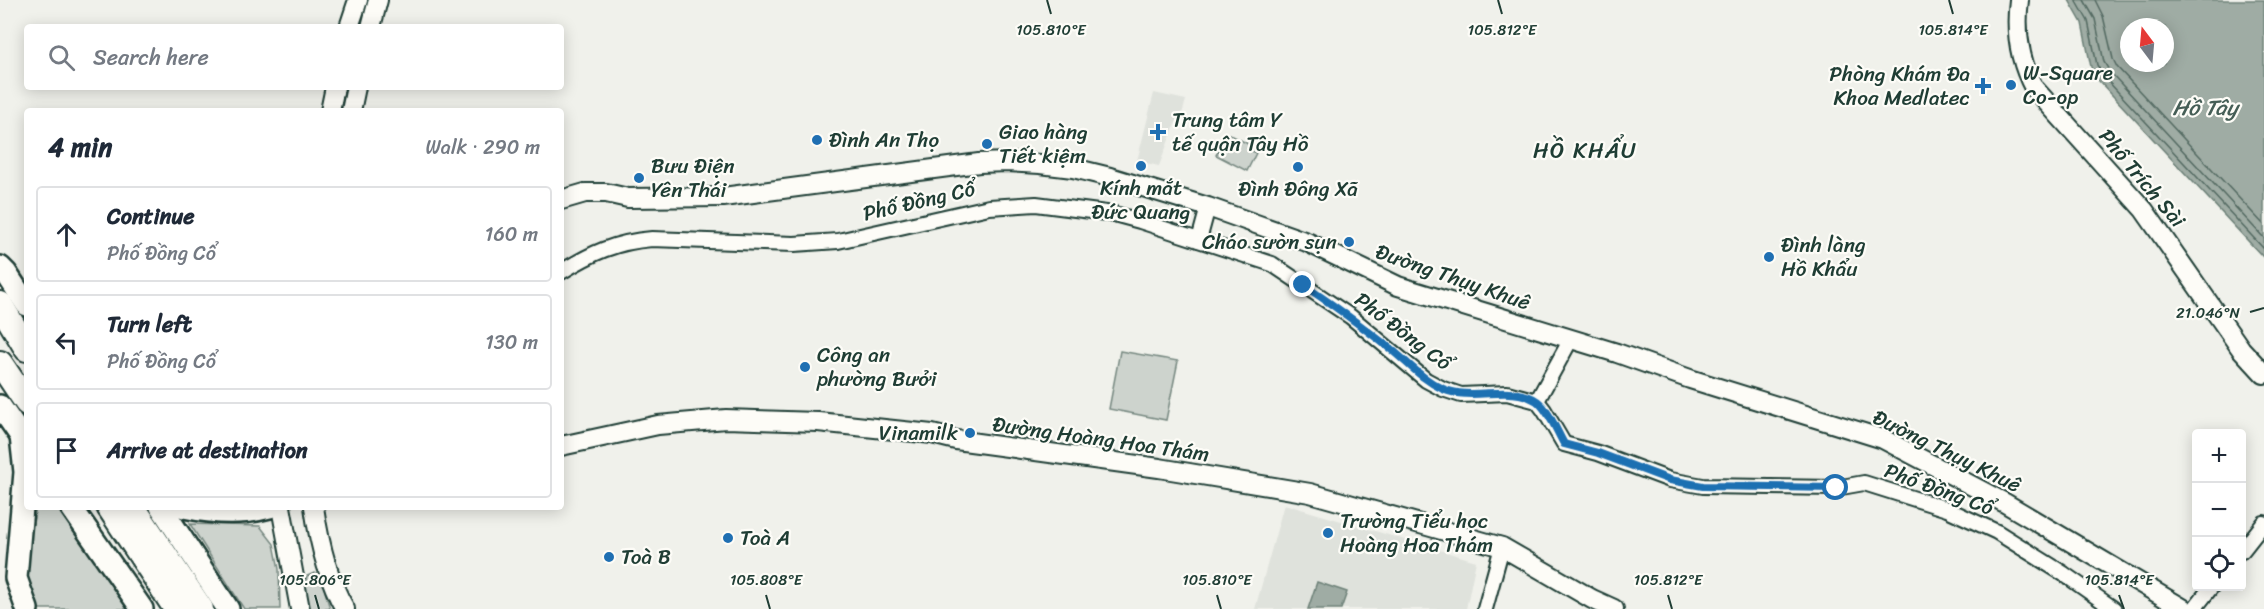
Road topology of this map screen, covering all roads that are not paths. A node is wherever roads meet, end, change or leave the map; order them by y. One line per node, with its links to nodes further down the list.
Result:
1 (358, 0): 4 (main road)
2 (378, 0): 5 (main road)
3 (2019, 0): 20 (main road, Phố Trích Sài)
4 (351, 24)
5 (371, 24)
6 (334, 90): 8 (main road)
7 (355, 90): 9 (main road)
8 (331, 108)
9 (352, 108)
10 (564, 199): 11 (main road, Đường Thụy Khuê)
11 (1209, 207): 12 (street); 17 (main road, Đường Thụy Khuê)
12 (1199, 240): 14 (street, Phố Đồng Cổ); 22 (street, Phố Đồng Cổ)
13 (0, 267): 15 (main road)
14 (564, 270)
15 (24, 300)
16 (0, 304): 18 (highway)
17 (1571, 339): 22 (street); 49 (main road, Đường Thụy Khuê)
18 (24, 344)
19 (0, 363): 21 (highway)
20 (2264, 374)
21 (24, 399)
22 (1537, 401): 48 (street, Phố Đồng Cổ)
23 (0, 406): 24 (main road)
24 (24, 440)
25 (564, 445): 37 (main road, Đường Hoàng Hoa Thám)
26 (24, 484): 39 (main road)
27 (73, 510): 40 (main road)
28 (111, 510): 41 (highway)
29 (135, 510): 42 (highway)
30 (163, 510): 43 (main road)
31 (201, 510): 32 (main road)
32 (256, 510)
33 (282, 510): 44 (main road)
34 (314, 510): 45 (main road)
35 (2264, 523): 36 (street)
36 (2246, 544)
37 (1502, 548): 46 (street); 47 (main road, Đường Hoàng Hoa Thám)
38 (2208, 591): 50 (street)
39 (27, 609)
40 (142, 609)
41 (176, 609)
42 (201, 609)
43 (228, 609)
44 (300, 609)
45 (345, 609)
46 (1485, 609)
47 (1614, 609)
48 (2114, 609)
49 (2184, 609)
50 (2194, 609)

